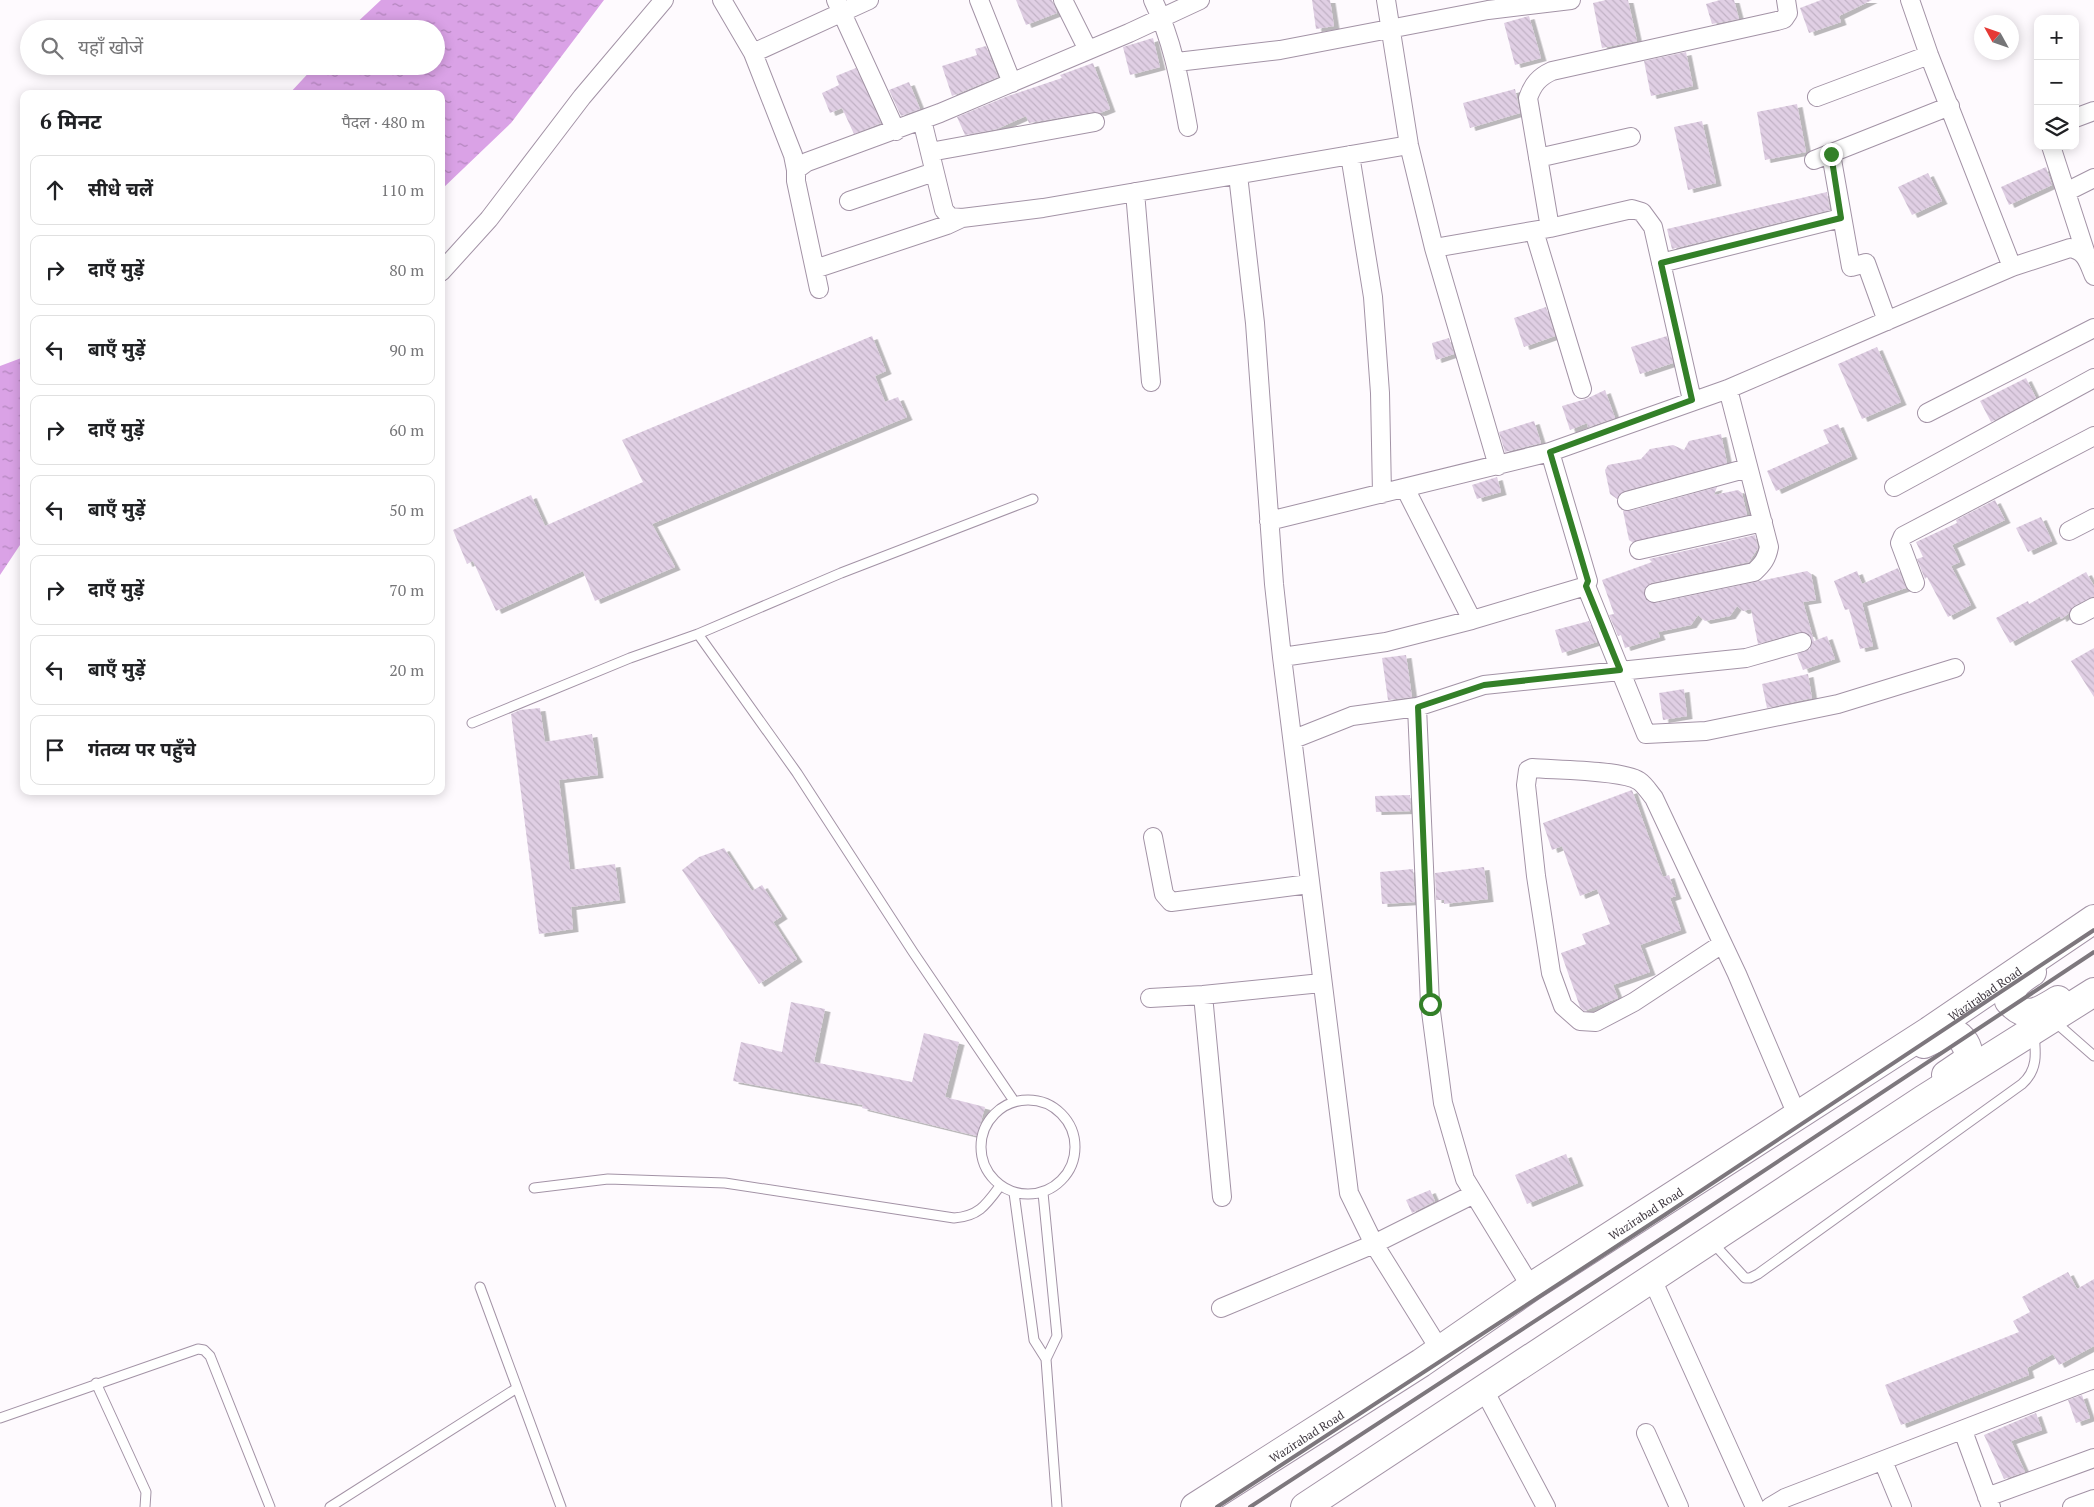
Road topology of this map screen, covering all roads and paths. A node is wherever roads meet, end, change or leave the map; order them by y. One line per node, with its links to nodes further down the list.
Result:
1 (664, 0): 50 (street)
2 (722, 0): 16 (street)
3 (868, 0): 12 (street)
4 (980, 0): 19 (street)
5 (1063, 0): 15 (street)
6 (1154, 0): 13 (street)
7 (1200, 0): 13 (street)
8 (1386, 0): 14 (street)
9 (1571, 0): 14 (street)
10 (1786, 0): 34 (street)
11 (1910, 0): 17 (street)
12 (839, 6): 16 (street); 27 (street)
13 (1162, 17): 15 (street); 18 (street)
14 (1392, 28): 18 (street); 29 (street)
15 (1088, 50): 19 (street)
16 (753, 53): 36 (street)
17 (1929, 55): 20 (street); 21 (street)
18 (1176, 62): 26 (street)
19 (1012, 83): 24 (street)
20 (1817, 97)
21 (1950, 106): 32 (street); 49 (street)
22 (2094, 111): 23 (street)
23 (2079, 117)
24 (922, 120): 27 (street); 31 (street)
25 (1095, 122): 31 (street)
26 (1188, 127)
27 (896, 131): 36 (street)
28 (1631, 137): 34 (street)
29 (1410, 145): 33 (street); 46 (street)
30 (2052, 150): 41 (street)
31 (930, 152): 37 (street)
32 (1831, 154): 35 (street); 44 (street)
33 (1350, 155): 38 (street); 68 (street)
34 (1538, 158): 45 (street)
35 (1814, 160)
36 (796, 170): 51 (street)
37 (934, 172): 42 (street); 43 (street)
38 (1238, 174): 40 (street); 72 (street)
39 (2094, 178): 41 (street)
40 (1135, 192): 43 (street); 57 (street)
41 (2066, 192): 47 (street)
42 (849, 201)
43 (962, 218): 51 (street)
44 (1841, 218): 48 (street); 54 (street)
45 (1542, 230): 46 (street); 48 (street); 58 (street)
46 (1434, 248): 64 (street)
47 (2087, 258): 49 (street); 52 (street)
48 (1661, 263): 60 (street)
49 (2012, 267): 54 (street)
50 (445, 268)
51 (815, 269): 53 (street)
52 (2094, 276)
53 (819, 289)
54 (1887, 321): 59 (street)
55 (2094, 328): 61 (street)
56 (2094, 378): 66 (street)
57 (1151, 382)
58 (1582, 389)
59 (1728, 389): 60 (street); 65 (street)
60 (1692, 400): 63 (street)
61 (1927, 413)
62 (2094, 436): 76 (street)
63 (1550, 452): 64 (street); 77 (street)
64 (1498, 466): 67 (street)
65 (1748, 468): 70 (street); 73 (street)
66 (1894, 486)
67 (1405, 488): 68 (street); 79 (street)
68 (1382, 494): 72 (street)
69 (1033, 499): 80 (lane)
70 (1626, 501)
71 (2094, 518): 74 (street)
72 (1270, 521): 82 (street)
73 (1763, 522): 75 (street); 78 (street)
74 (2069, 531)
75 (1639, 550)
76 (1915, 584)
77 (1586, 586): 79 (street); 84 (street)
78 (1654, 593)
79 (1472, 620): 82 (street)
80 (698, 634): 86 (lane); 101 (lane)
81 (1802, 642): 84 (street)
82 (1282, 657): 87 (street)
83 (1955, 668): 84 (street)
84 (1620, 670): 85 (street)
85 (1418, 707): 87 (street); 107 (street)
86 (472, 723)
87 (1294, 739): 89 (street)
88 (1153, 837): 89 (street)
89 (1309, 884): 93 (street)
90 (2094, 920): 92 (highway, Wazirabad Road)
91 (1722, 944): 91 (street); 102 (street)
92 (2056, 946): 94 (highway); 98 (highway, Wazirabad Road)
93 (1321, 983): 95 (street); 110 (street)
94 (2094, 992): 97 (highway)
95 (1203, 995): 96 (street); 108 (street)
96 (1150, 998)
97 (2042, 1025): 99 (lane); 100 (highway); 109 (lane)
98 (1899, 1050): 100 (highway); 102 (highway, Wazirabad Road)
99 (2094, 1056)
100 (1924, 1099): 109 (highway)
101 (1014, 1101): 103 (lane); 105 (lane)
102 (1797, 1115): 113 (highway, Wazirabad Road)
103 (1000, 1186): 104 (lane); 106 (lane)
104 (534, 1188)
105 (1043, 1192): 106 (lane); 116 (lane)
106 (1014, 1193): 116 (lane)
107 (1474, 1194): 110 (street); 113 (street)
108 (1222, 1197)
109 (1712, 1240): 111 (highway)
110 (1374, 1244): 114 (street); 115 (street)
111 (1652, 1280): 120 (highway); 138 (street)
112 (480, 1287): 119 (lane)
113 (1531, 1287): 115 (highway, Wazirabad Road)
114 (1221, 1308)
115 (1440, 1350): 134 (highway, Wazirabad Road)
116 (1046, 1359): 133 (lane)
117 (2094, 1379): 122 (street)
118 (96, 1383): 121 (lane); 129 (lane); 130 (lane)
119 (517, 1388): 131 (lane); 132 (lane)
120 (1484, 1390): 135 (highway); 136 (street)
121 (0, 1418)
122 (1963, 1431): 125 (street); 128 (street)
123 (1646, 1433): 137 (street)
124 (2094, 1458): 128 (street)
125 (1884, 1461): 127 (street); 140 (street)
126 (2094, 1499): 141 (street)
127 (1787, 1502): 139 (street)
128 (1989, 1502)
129 (145, 1507)
130 (270, 1507)
131 (330, 1507)
132 (561, 1507)
133 (1057, 1507)
134 (1195, 1507)
135 (1305, 1507)
136 (1546, 1507)
137 (1679, 1507)
138 (1755, 1507)
139 (1770, 1507)
140 (1902, 1507)
141 (2072, 1507)

